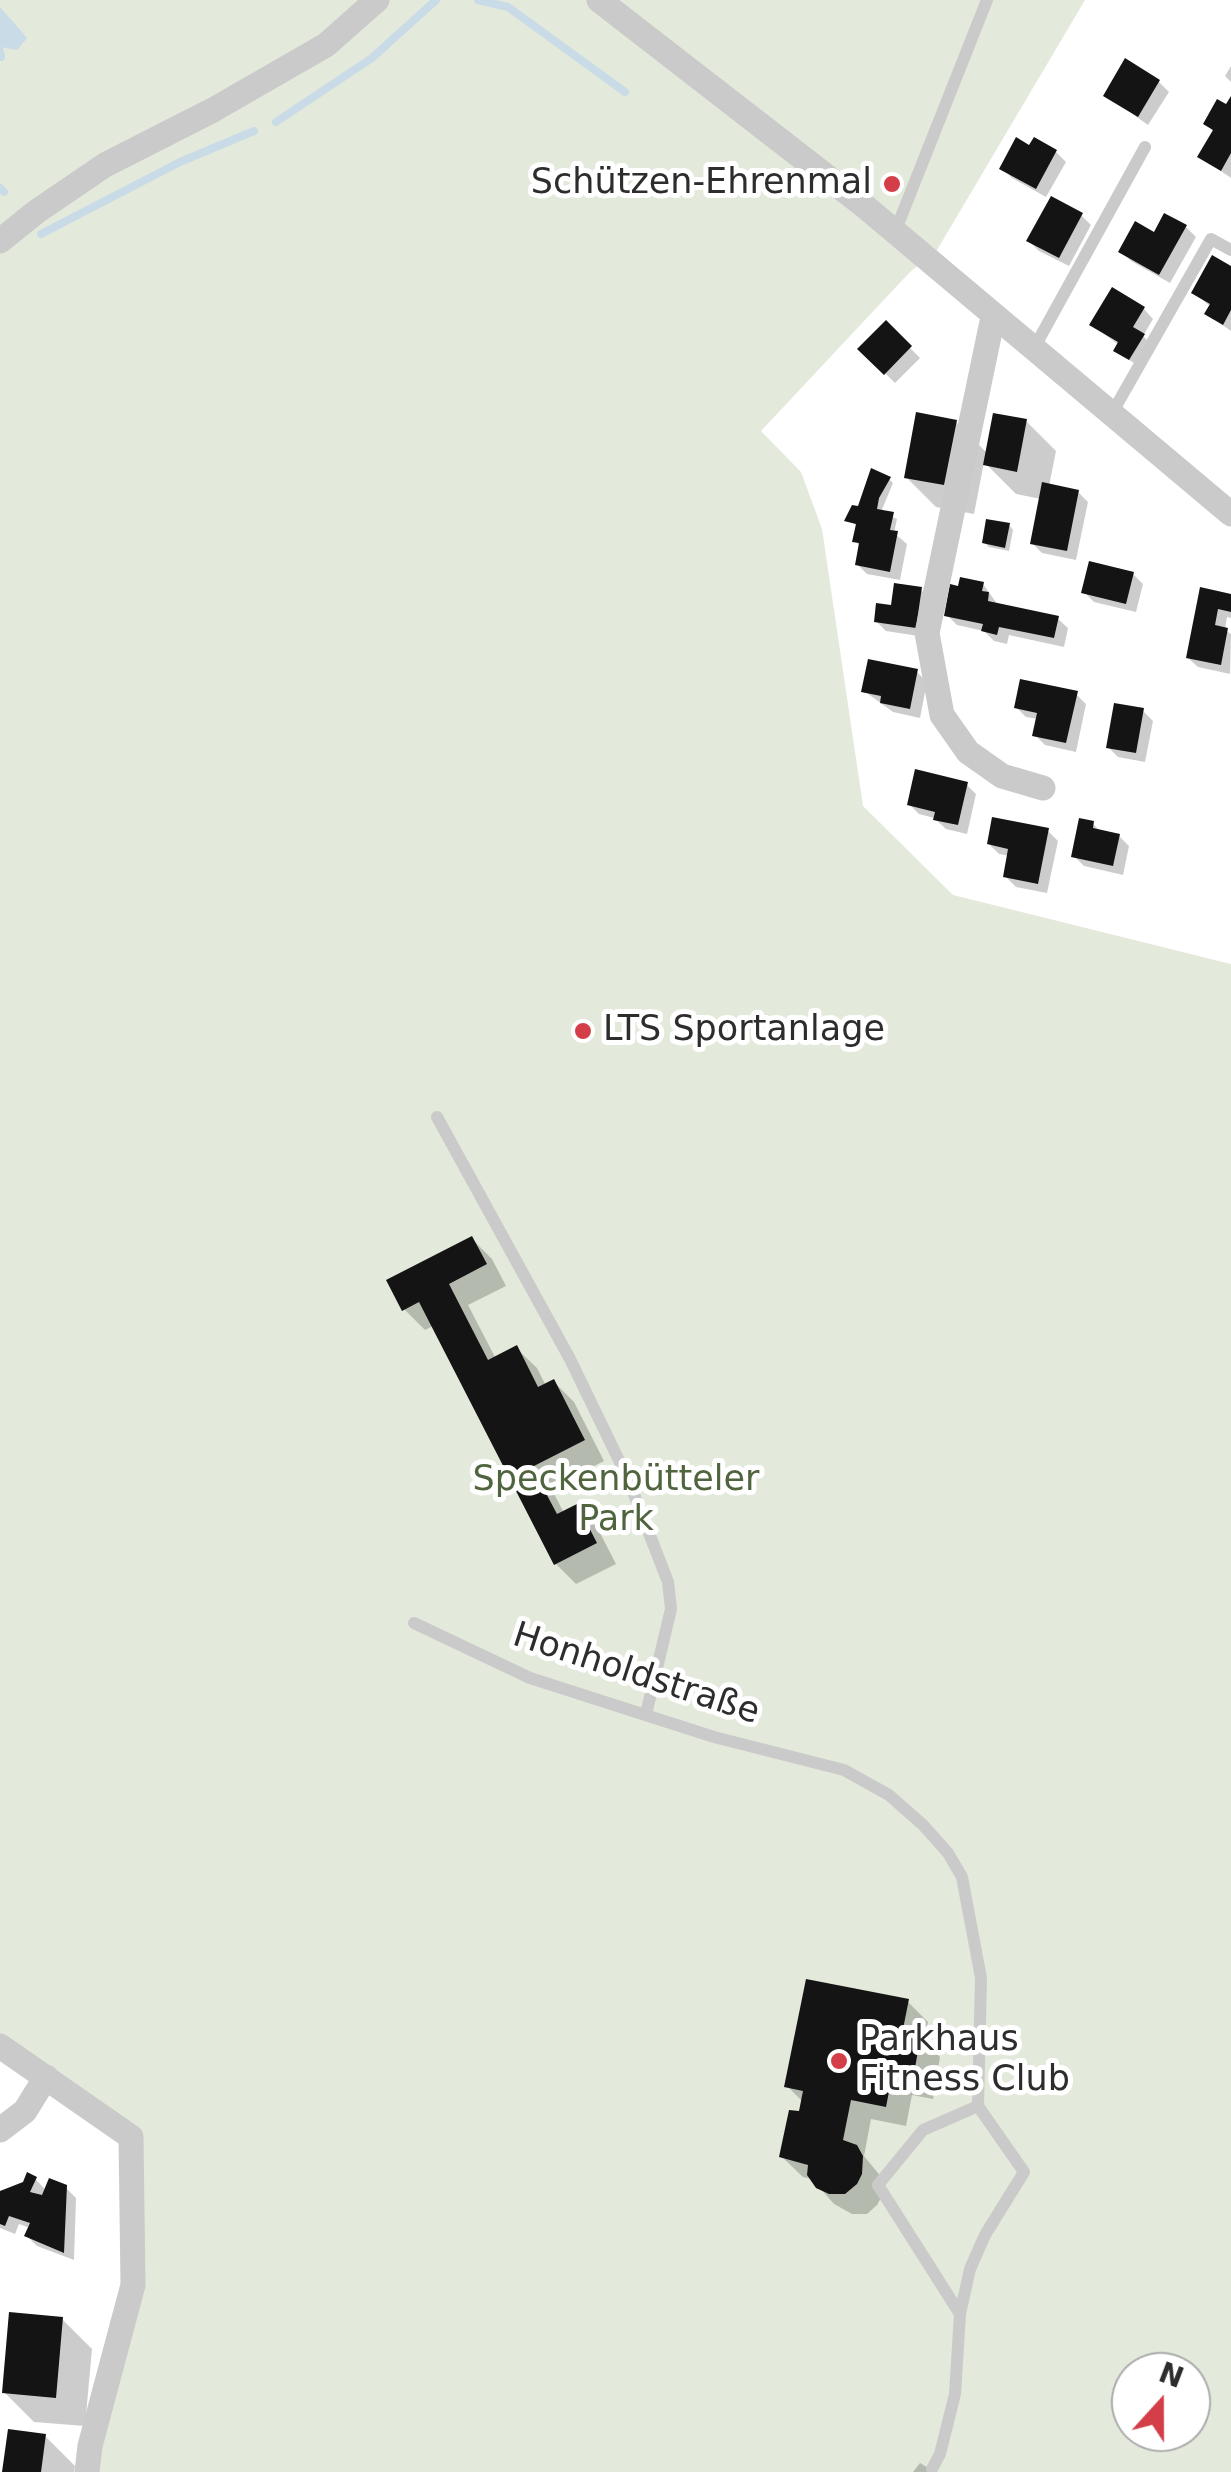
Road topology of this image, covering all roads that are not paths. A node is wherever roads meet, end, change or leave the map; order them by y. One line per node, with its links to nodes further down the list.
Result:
1 (376, 0): 6 (street)
2 (599, 0): 5 (street)
3 (987, 0): 5 (lane)
4 (1145, 147): 9 (lane)
5 (895, 232): 8 (street)
6 (0, 241)
7 (1231, 250): 10 (lane)
8 (993, 317): 9 (street); 12 (street)
9 (1033, 350): 10 (street)
10 (1111, 415): 11 (street)
11 (1231, 514)
12 (1043, 788)
13 (437, 1117): 15 (lane)
14 (414, 1623): 15 (lane, Honholdstraße)
15 (646, 1714): 18 (lane, Honholdstraße)
16 (0, 2046): 17 (street)
17 (46, 2076): 19 (street); 22 (street)
18 (978, 2106): 20 (lane); 20 (lane)
19 (0, 2130)
20 (960, 2314): 21 (lane)
21 (932, 2469)
22 (87, 2472)

